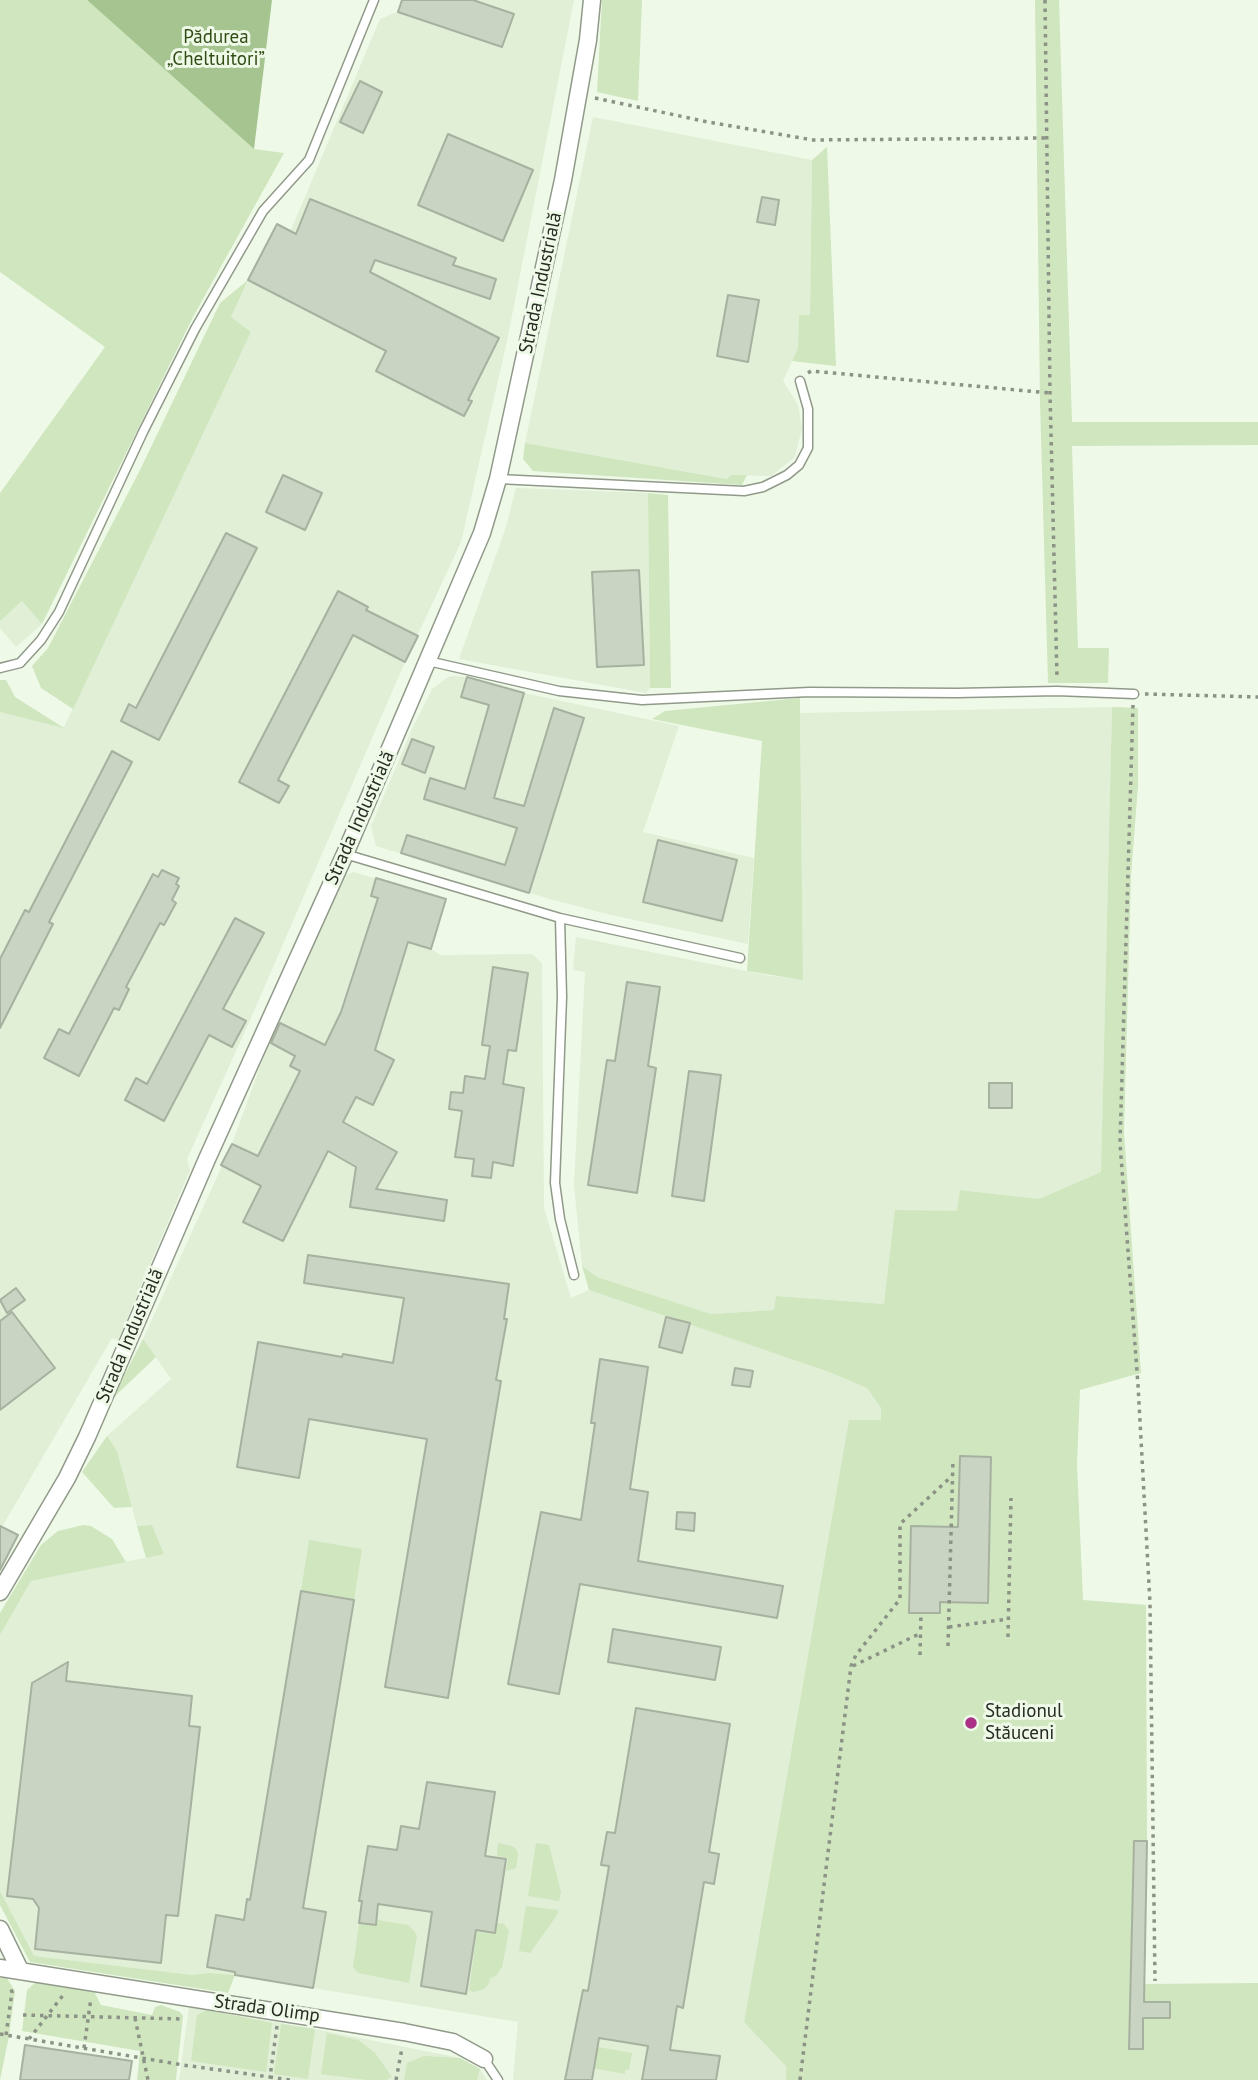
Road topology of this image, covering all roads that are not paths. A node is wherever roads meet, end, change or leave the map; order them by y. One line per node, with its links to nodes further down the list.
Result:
1 (374, 0): 6 (lane)
2 (592, 0): 4 (street, Strada Industrială)
3 (800, 381): 4 (lane)
4 (499, 479): 5 (street, Strada Industrială)
5 (428, 661): 7 (lane); 8 (street, Strada Industrială)
6 (0, 668)
7 (1134, 694)
8 (345, 854): 9 (lane); 12 (street, Strada Industrială)
9 (560, 918): 10 (lane); 11 (lane)
10 (740, 958)
11 (574, 1275)
12 (0, 1592)
13 (0, 1929): 14 (street)
14 (20, 1970): 15 (street, Strada Olimp); 16 (street, Strada Olimp)
15 (2, 1974)
16 (484, 2059): 17 (lane, Strada Olimp)
17 (498, 2080)

